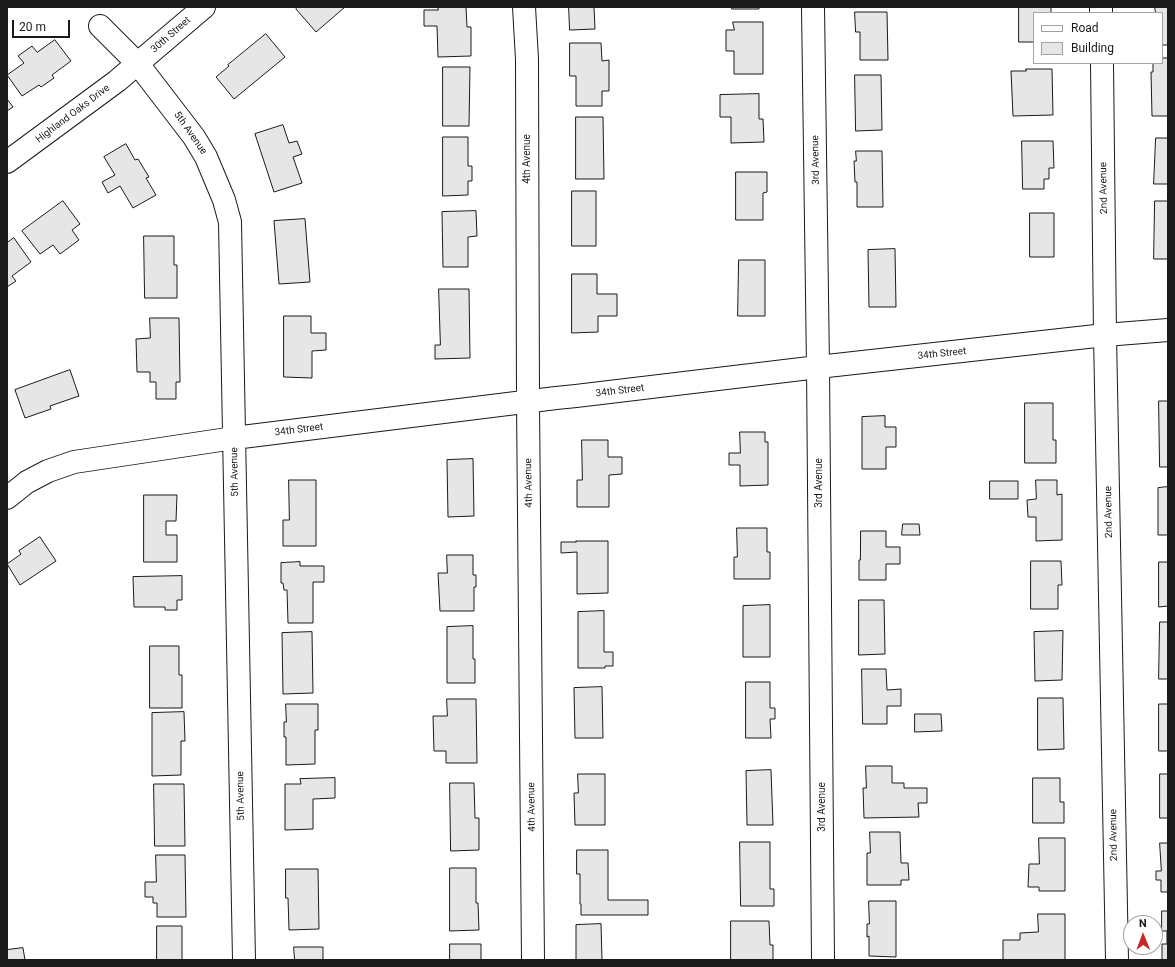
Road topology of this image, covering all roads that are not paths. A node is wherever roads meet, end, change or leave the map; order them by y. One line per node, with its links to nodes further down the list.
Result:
1 (204, 7): 5 (street, 30th Street)
2 (524, 7): 11 (street, 4th Avenue)
3 (813, 7): 10 (street, 3rd Avenue)
4 (100, 26): 5 (street, 5th Avenue)
5 (138, 64): 7 (street, Highland Oaks Drive); 12 (street, 5th Avenue)
6 (1102, 64): 9 (street, 2nd Avenue)
7 (7, 162)
8 (1168, 330): 9 (street, 34th Street)
9 (1105, 335): 10 (street, 34th Street); 17 (street, 2nd Avenue)
10 (818, 367): 11 (street, 34th Street); 16 (street, 3rd Avenue)
11 (528, 402): 12 (street, 34th Street); 15 (street, 4th Avenue)
12 (234, 438): 13 (street, 34th Street); 14 (street, 5th Avenue)
13 (7, 498)
14 (244, 960)
15 (533, 960)
16 (823, 960)
17 (1117, 960)

